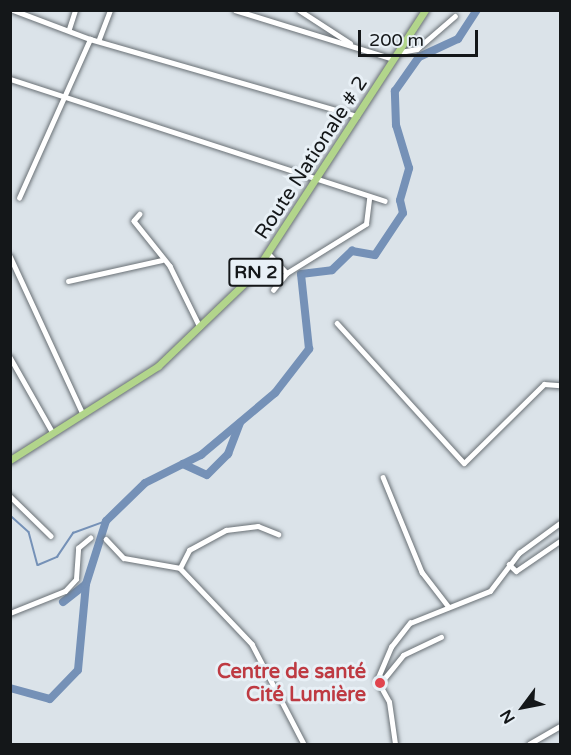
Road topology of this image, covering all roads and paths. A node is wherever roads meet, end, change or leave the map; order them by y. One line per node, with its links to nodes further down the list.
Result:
1 (13, 10): 8 (street)
2 (75, 10): 8 (street)
3 (110, 10): 10 (street)
4 (235, 10): 11 (street)
5 (299, 10): 11 (street)
6 (425, 10): 12 (main road, Route Nationale # 2 / RN 2)
7 (455, 16): 12 (street)
8 (69, 29): 9 (street)
9 (90, 39): 10 (street); 15 (street)
10 (99, 39): 16 (street)
11 (352, 44): 13 (street)
12 (400, 52): 13 (main road, Route Nationale # 2 / RN 2)
13 (395, 59): 16 (main road, Route Nationale # 2 / RN 2)
14 (10, 79): 15 (street)
15 (66, 98): 17 (street); 18 (street)
16 (359, 117): 17 (main road, Route Nationale # 2 / RN 2)
17 (320, 179): 19 (street); 22 (main road, Route Nationale # 2 / RN 2)
18 (19, 198)
19 (369, 198): 20 (street); 25 (street)
20 (385, 201)
21 (140, 214): 24 (street)
22 (269, 254): 25 (street); 29 (main road, Route Nationale # 2 / RN 2)
23 (10, 256): 32 (street)
24 (162, 260): 26 (street); 29 (street)
25 (287, 273): 27 (street)
26 (68, 281)
27 (273, 290)
28 (337, 323): 31 (street)
29 (201, 329): 32 (main road, Route Nationale # 2 / RN 2)
30 (10, 357): 33 (street)
31 (561, 385)
32 (84, 416): 33 (main road, Route Nationale # 2 / RN 2)
33 (55, 435): 34 (main road, Route Nationale # 2 / RN 2)
34 (10, 460)
35 (383, 477): 45 (street)
36 (10, 496): 39 (street)
37 (561, 524): 43 (street)
38 (278, 534): 44 (street)
39 (51, 536)
40 (90, 538): 46 (street)
41 (106, 539): 44 (street)
42 (561, 541): 43 (street)
43 (509, 564): 45 (street)
44 (180, 568): 50 (street)
45 (449, 607): 48 (street)
46 (10, 613)
47 (441, 638): 48 (street)
48 (379, 685): 51 (street)
49 (561, 726): 52 (street)
50 (304, 744)
51 (395, 744)
52 (529, 744)

